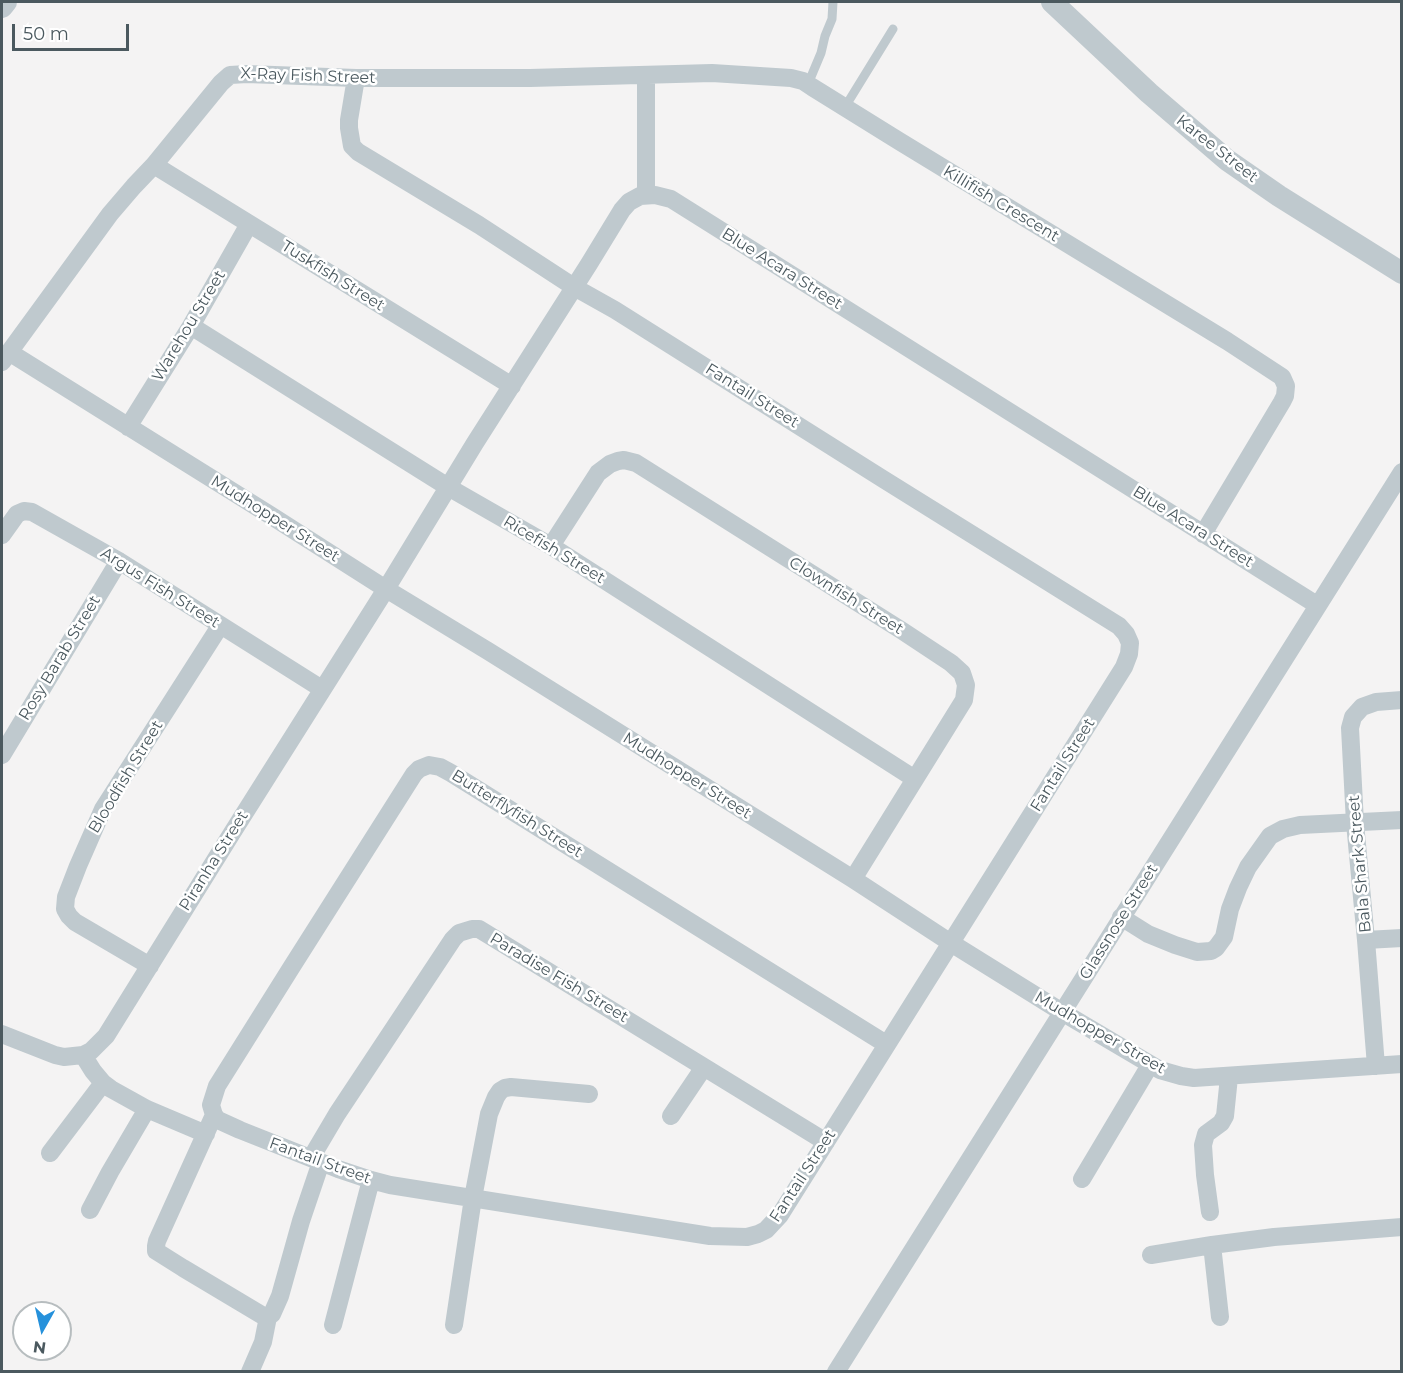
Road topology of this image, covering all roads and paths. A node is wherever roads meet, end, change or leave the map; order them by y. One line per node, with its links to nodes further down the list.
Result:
1 (6, 2): 4 (street)
2 (833, 2): 8 (lane)
3 (1052, 2): 13 (street, Karee Street)
4 (2, 7)
5 (892, 29): 9 (lane)
6 (646, 76): 7 (street, X-Ray Fish Street); 8 (street, Killifish Crescent); 11 (street)
7 (356, 78): 10 (street, X-Ray Fish Street); 14 (street, Fantail Street)
8 (808, 84): 9 (street, Killifish Crescent)
9 (845, 107): 21 (street, Killifish Crescent)
10 (154, 165): 12 (street, Tuskfish Street); 16 (street, X-Ray Fish Street)
11 (646, 195): 14 (street); 21 (street, Blue Acara Street)
12 (249, 224): 15 (street, Warehou Street); 17 (street, Tuskfish Street)
13 (1401, 273)
14 (574, 287): 17 (street); 38 (street, Fantail Street)
15 (191, 326): 18 (street, Warehou Street); 20 (street, Ricefish Street)
16 (5, 357): 18 (street, Mudhopper Street)
17 (512, 386): 20 (street)
18 (128, 427): 25 (street, Mudhopper Street)
19 (1401, 472): 26 (street, Glassnose Street)
20 (448, 487): 23 (street, Ricefish Street); 25 (street)
21 (1203, 534): 26 (street, Blue Acara Street)
22 (2, 535): 24 (street, Argus Fish Street)
23 (551, 546): 31 (street, Ricefish Street); 31 (street, Clownfish Street)
24 (119, 561): 27 (street, Argus Fish Street); 30 (street, Rosy Barab Street)
25 (386, 589): 28 (street, Piranha Street); 34 (street, Mudhopper Street)
26 (1317, 605): 35 (street, Glassnose Street)
27 (220, 626): 28 (street, Argus Fish Street); 39 (street, Bloodfish Street)
28 (322, 689): 39 (street, Piranha Street)
29 (1401, 700): 33 (street, Bala Shark Street)
30 (2, 755)
31 (915, 779): 34 (street, Clownfish Street)
32 (1401, 820): 33 (street)
33 (1355, 824): 35 (street); 37 (street, Bala Shark Street)
34 (854, 879): 38 (street, Mudhopper Street)
35 (1121, 917): 40 (street, Glassnose Street)
36 (1401, 938): 37 (street)
37 (1366, 940): 46 (street, Bala Shark Street)
38 (951, 943): 40 (street, Mudhopper Street); 42 (street, Fantail Street)
39 (150, 966): 43 (street, Piranha Street)
40 (1062, 1012): 45 (street, Mudhopper Street); 71 (street, Glassnose Street)
41 (2, 1034): 43 (street)
42 (886, 1044): 52 (street, Butterflyfish Street); 55 (street, Fantail Street)
43 (83, 1055): 49 (street)
44 (1401, 1064): 46 (street, Mudhopper Street)
45 (1150, 1065): 48 (street, Mudhopper Street); 58 (street)
46 (1376, 1066): 48 (street, Mudhopper Street)
47 (704, 1067): 53 (street); 55 (street, Paradise Fish Street); 57 (street, Paradise Fish Street)
48 (1229, 1077): 62 (street)
49 (102, 1083): 51 (street); 56 (street)
50 (589, 1094): 60 (street)
51 (147, 1109): 54 (street); 61 (street)
52 (212, 1110): 54 (street); 57 (street, Fantail Street)
53 (671, 1116)
54 (206, 1134): 66 (street)
55 (826, 1142): 60 (street, Fantail Street)
56 (50, 1153)
57 (316, 1160): 59 (street, Fantail Street); 66 (street, Paradise Fish Street)
58 (1082, 1179)
59 (371, 1180): 60 (street, Fantail Street); 68 (street)
60 (473, 1198): 69 (street)
61 (90, 1210)
62 (1210, 1212)
63 (1401, 1227): 64 (street)
64 (1212, 1245): 65 (street); 67 (street)
65 (1150, 1255)
66 (268, 1317): 70 (street, Paradise Fish Street)
67 (1220, 1317)
68 (333, 1325)
69 (454, 1325)
70 (250, 1371)
71 (836, 1371)

